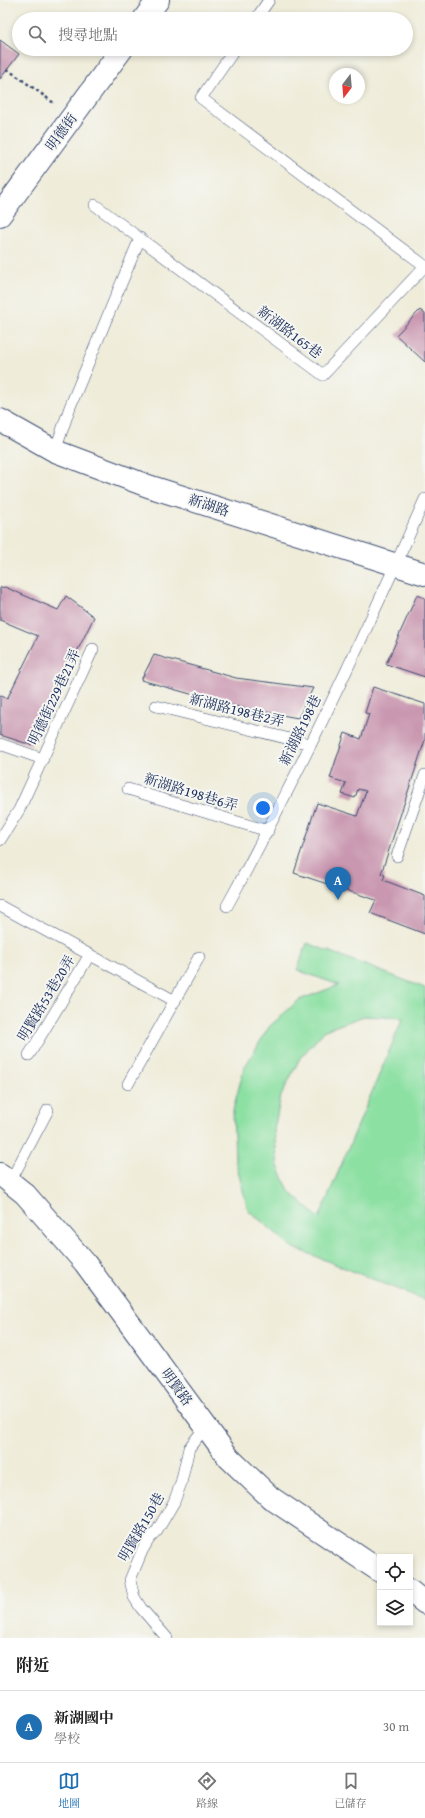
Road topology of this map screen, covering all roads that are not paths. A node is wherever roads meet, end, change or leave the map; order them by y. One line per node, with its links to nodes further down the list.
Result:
1 (158, 0): 3 (street)
2 (268, 0): 4 (lane)
3 (149, 12)
4 (260, 12)
5 (117, 56): 8 (street, 明德街)
6 (230, 56): 10 (lane, 新湖路165巷)
7 (96, 205): 9 (lane, 新湖路165巷)
8 (0, 215)
9 (140, 238): 10 (lane, 新湖路165巷); 12 (lane)
10 (425, 266)
11 (0, 420): 12 (street, 新湖路)
12 (55, 451): 14 (street, 新湖路)
13 (425, 499): 14 (lane, 新湖路198巷)
14 (396, 564): 15 (street, 新湖路); 19 (lane, 新湖路198巷)
15 (425, 574)
16 (93, 648): 20 (lane, 明德街229巷21弄)
17 (156, 706): 19 (lane, 新湖路198巷2弄)
18 (0, 744): 20 (lane)
19 (310, 744): 23 (lane, 新湖路198巷)
20 (43, 758): 24 (lane, 明德街229巷21弄)
21 (425, 774): 25 (lane)
22 (128, 789): 23 (lane, 新湖路198巷6弄)
23 (268, 831): 27 (lane, 新湖路198巷)
24 (0, 840)
25 (397, 856)
26 (0, 906): 28 (lane, 明賢路53巷20弄)
27 (228, 906)
28 (89, 956): 30 (lane, 明賢路53巷20弄); 31 (lane, 明賢路53巷20弄)
29 (199, 957): 30 (lane)
30 (174, 1001): 32 (lane)
31 (29, 1055)
32 (128, 1084)
33 (48, 1110): 34 (lane)
34 (5, 1178): 35 (street, 明賢路)
35 (206, 1426): 36 (street, 明賢路); 39 (lane, 明賢路150巷)
36 (377, 1569)
37 (413, 1594): 38 (street)
38 (425, 1604)
39 (167, 1638)

